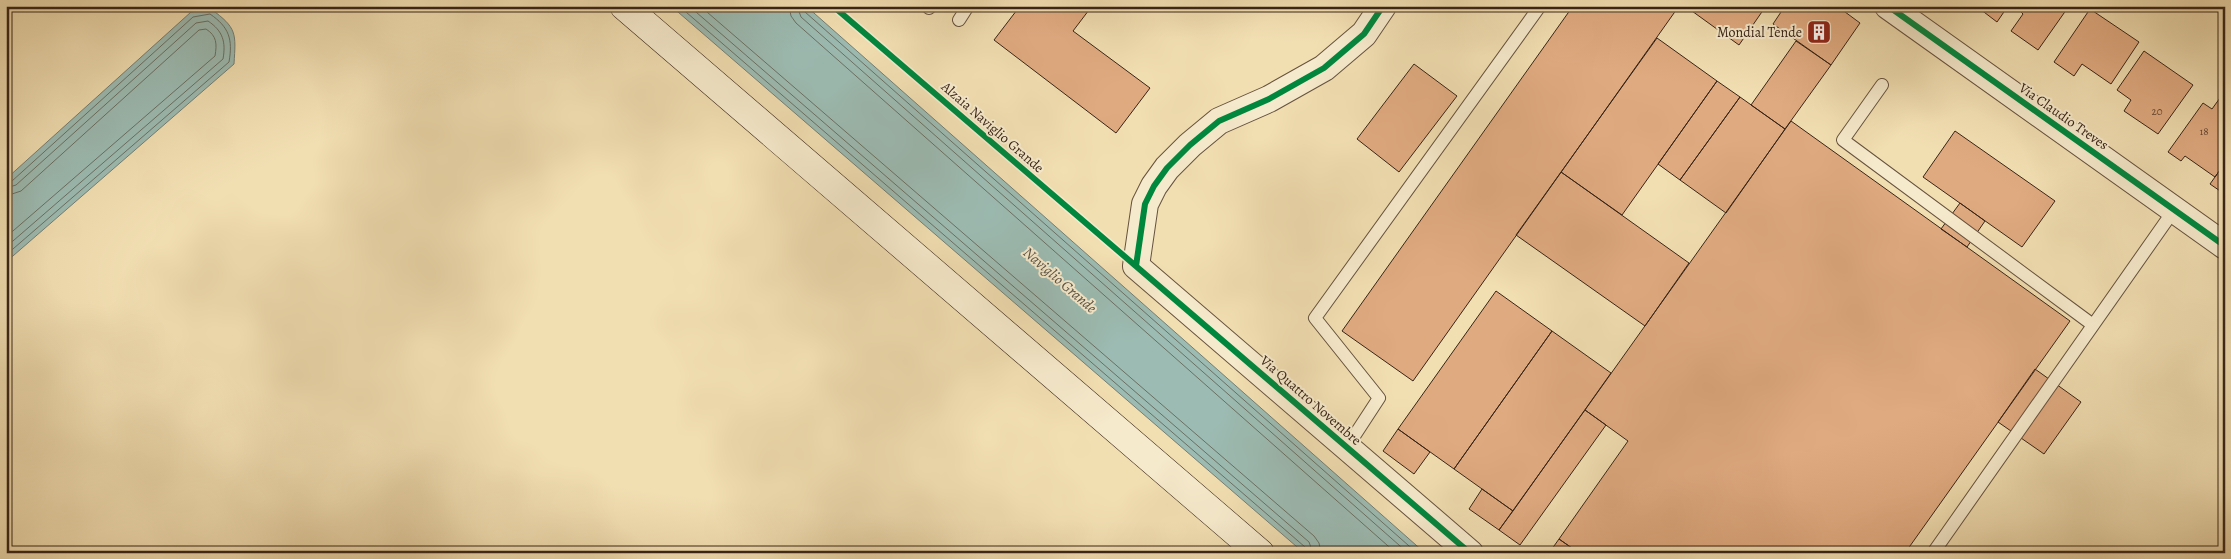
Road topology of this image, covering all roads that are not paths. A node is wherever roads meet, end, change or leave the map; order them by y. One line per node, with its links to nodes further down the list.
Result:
1 (624, 6): 12 (main road)
2 (968, 6): 6 (lane)
3 (1384, 6): 11 (street, Via Quattro Novembre)
4 (1540, 6): 11 (lane)
5 (1888, 6): 8 (street, Via Claudio Treves)
6 (959, 20)
7 (1882, 85): 10 (lane)
8 (2174, 210): 9 (street, Via Claudio Treves); 10 (lane)
9 (2225, 246)
10 (2093, 325): 14 (lane)
11 (1348, 447): 13 (street, Via Quattro Novembre)
12 (1260, 553)
13 (1470, 553)
14 (1933, 553)

